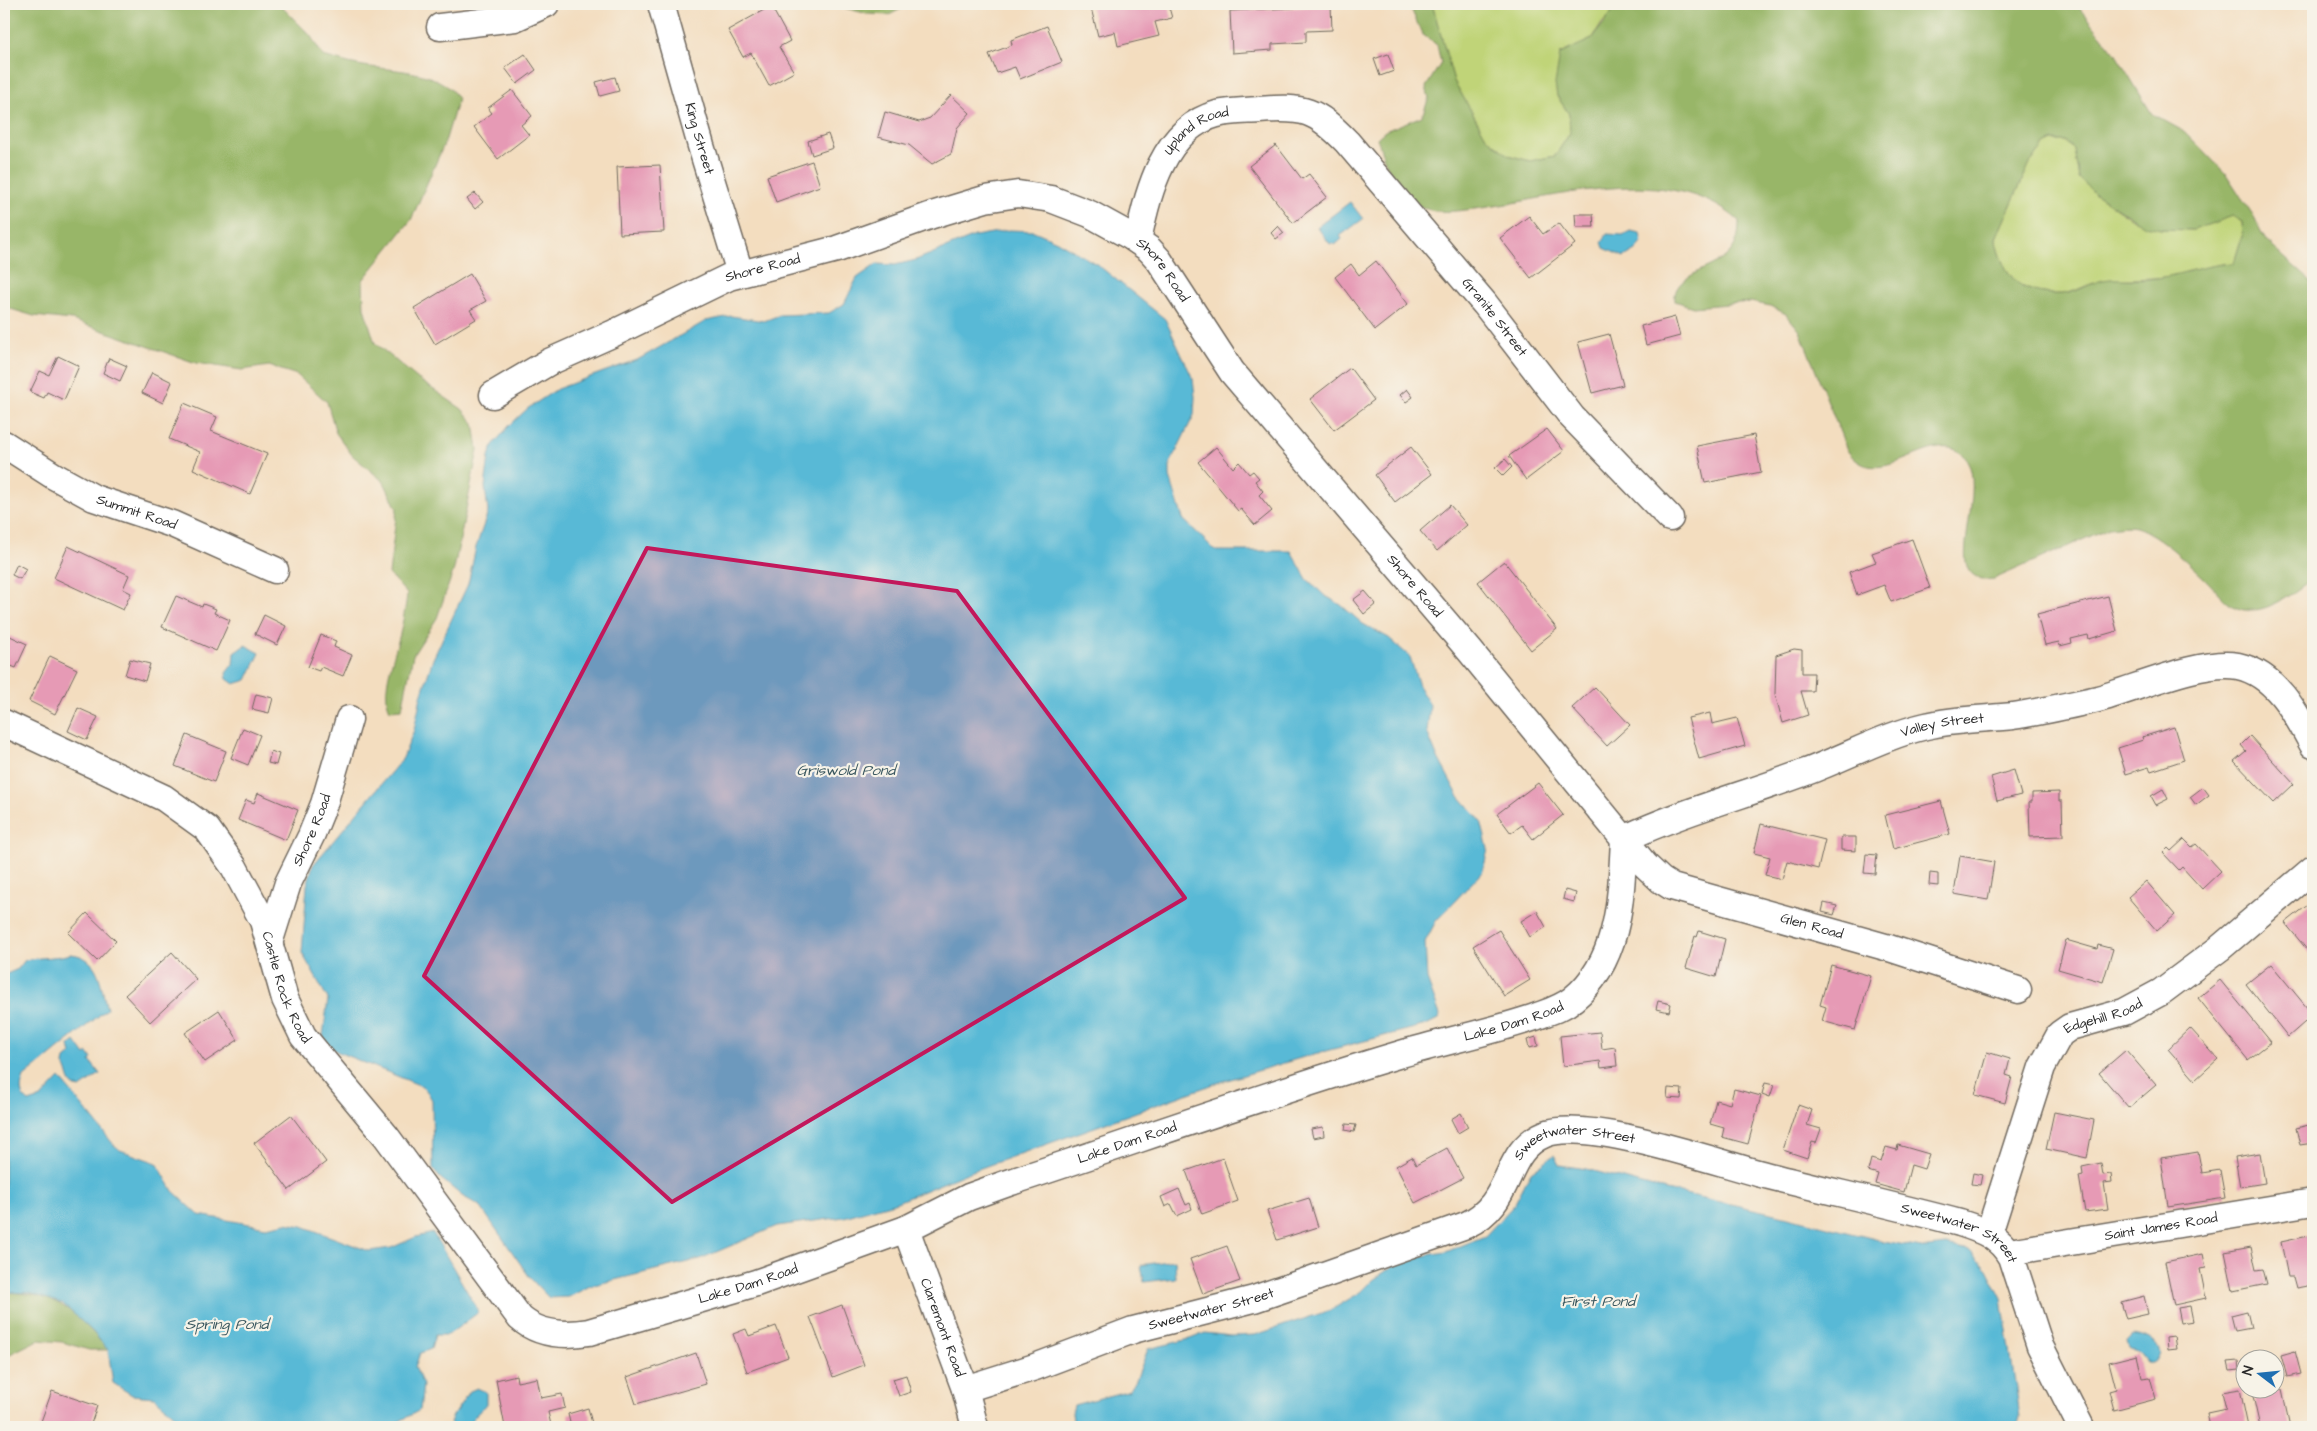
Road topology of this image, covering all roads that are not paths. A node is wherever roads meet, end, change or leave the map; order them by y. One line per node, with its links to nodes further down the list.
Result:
1 (546, 4): 3 (street)
2 (661, 4): 6 (street, King Street)
3 (440, 26)
4 (1319, 116): 5 (street, Upland Road); 9 (street, Granite Street)
5 (1138, 240): 6 (street, Shore Road); 14 (street, Shore Road)
6 (740, 273): 7 (street, Shore Road)
7 (493, 394)
8 (4, 444): 10 (street, Summit Road)
9 (1670, 518)
10 (275, 570)
11 (349, 719): 16 (street, Shore Road)
12 (4, 723): 16 (street, Castle Rock Road)
13 (2313, 745): 14 (street, Valley Street)
14 (1624, 839): 17 (street, Glen Road); 19 (street, Lake Dam Road)
15 (2313, 869): 20 (street, Edgehill Road)
16 (270, 940): 22 (street, Castle Rock Road)
17 (2018, 990)
18 (2313, 1202): 21 (street, Saint James Road)
19 (906, 1229): 22 (street, Lake Dam Road); 23 (street, Claremont Road)
20 (1989, 1233): 21 (street, Sweetwater Street); 23 (street, Sweetwater Street)
21 (2009, 1252): 25 (street, Sweetwater Street)
22 (520, 1318)
23 (965, 1389): 24 (street, Claremont Road)
24 (975, 1427)
25 (2081, 1427)

